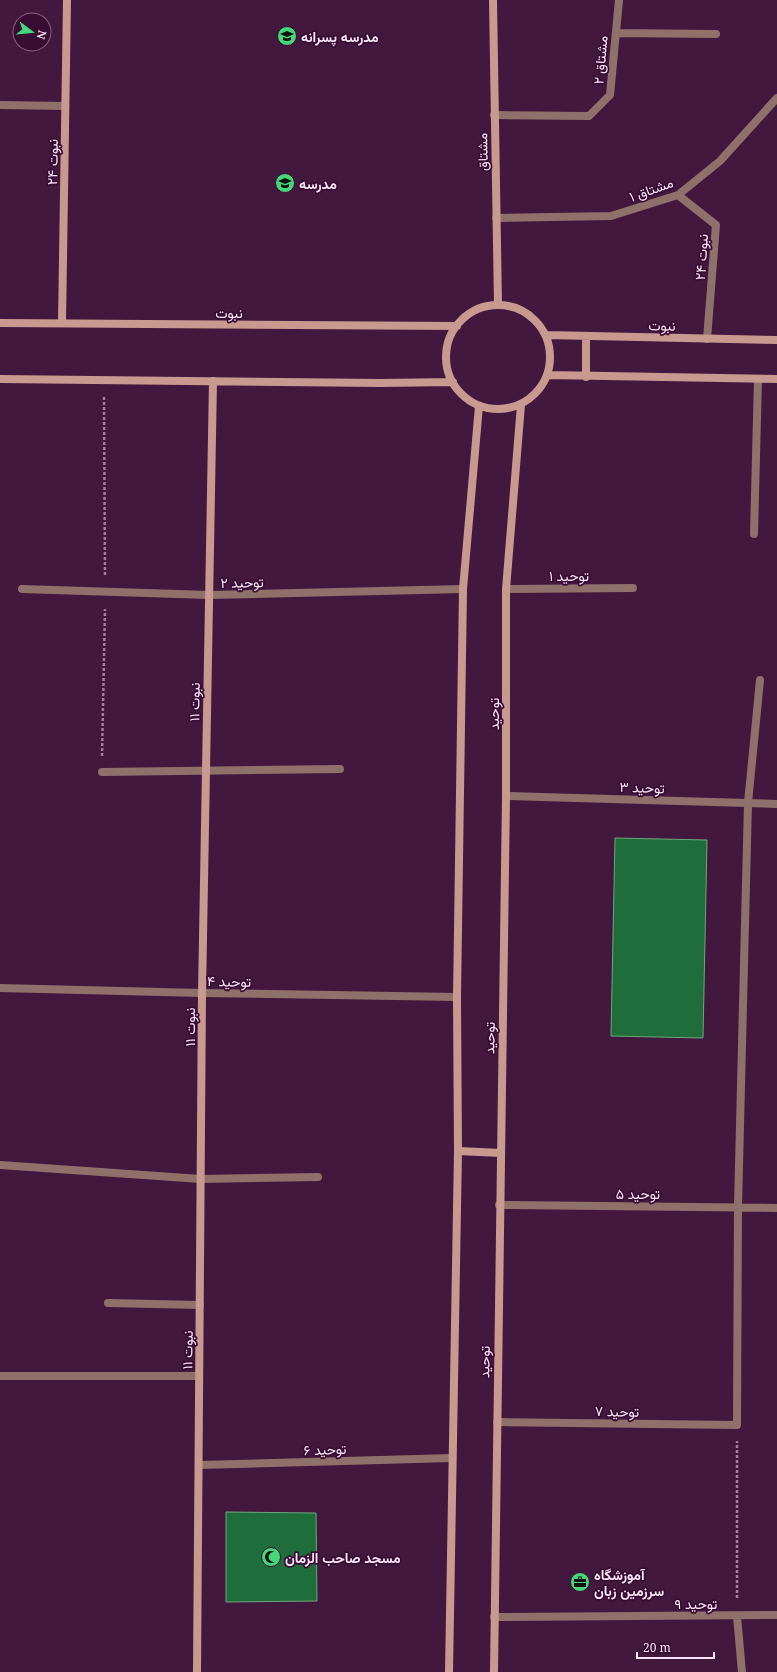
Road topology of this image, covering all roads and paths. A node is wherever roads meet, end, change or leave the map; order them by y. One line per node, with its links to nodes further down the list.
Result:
1 (67, 0): 8 (street, نبوت ۲۴)
2 (493, 0): 9 (street, مشتاق)
3 (619, 0): 4 (street, مشتاق ۲)
4 (616, 33): 5 (street); 9 (street, مشتاق ۲)
5 (716, 34)
6 (777, 98): 10 (street, مشتاق ۱)
7 (0, 105): 8 (street)
8 (66, 106): 14 (street, نبوت ۲۴)
9 (494, 115): 11 (street, مشتاق)
10 (678, 195): 11 (street, مشتاق ۱); 18 (street, نبوت ۲۴)
11 (496, 218): 12 (street, مشتاق)
12 (498, 304): 15 (street); 16 (street)
13 (0, 323): 14 (street, نبوت)
14 (62, 324): 15 (street, نبوت)
15 (458, 326): 26 (street)
16 (546, 335): 17 (street, نبوت); 20 (street)
17 (586, 337): 18 (street, نبوت); 21 (street)
18 (707, 339): 19 (street, نبوت)
19 (777, 340)
20 (548, 375): 21 (street); 27 (street)
21 (586, 377): 23 (street)
22 (0, 379): 25 (street)
23 (758, 379): 24 (street); 29 (street)
24 (777, 379)
25 (213, 381): 26 (street); 34 (street, نبوت ۱۱)
26 (452, 382): 28 (street)
27 (521, 405): 28 (street); 33 (street, توحید)
28 (480, 406): 32 (street)
29 (754, 534)
30 (633, 588): 33 (street, توحید ۱)
31 (22, 589): 34 (street, توحید ۲)
32 (463, 589): 34 (street, توحید ۲); 44 (street)
33 (506, 589): 39 (street, توحید)
34 (209, 595): 37 (street, نبوت ۱۱)
35 (760, 680): 40 (street)
36 (340, 769): 37 (street)
37 (206, 771): 38 (street); 43 (street, نبوت ۱۱)
38 (102, 772)
39 (506, 796): 40 (street, توحید ۳); 46 (street, توحید)
40 (748, 803): 41 (street, توحید ۳); 51 (street)
41 (777, 804)
42 (0, 988): 43 (street, توحید ۴)
43 (202, 993): 44 (street, توحید ۴); 49 (street, نبوت ۱۱)
44 (457, 997): 45 (street)
45 (458, 1150): 46 (street); 59 (street)
46 (501, 1153): 50 (street, توحید)
47 (0, 1165): 49 (street)
48 (318, 1177): 49 (street)
49 (201, 1179): 54 (street, نبوت ۱۱)
50 (499, 1205): 51 (street, توحید ۵); 57 (street, توحید)
51 (738, 1206): 52 (street, توحید ۵); 58 (street)
52 (777, 1208)
53 (108, 1303): 54 (street)
54 (200, 1305): 56 (street, نبوت ۱۱)
55 (0, 1376): 56 (street)
56 (199, 1376): 60 (street, نبوت ۱۱)
57 (496, 1422): 58 (street, توحید ۷); 63 (street, توحید)
58 (737, 1425): 62 (path)
59 (452, 1458): 60 (street, توحید ۶); 65 (street)
60 (199, 1465): 64 (street, نبوت ۱۱)
61 (777, 1615): 62 (street, توحید ۹)
62 (737, 1616): 63 (street, توحید ۹); 67 (street)
63 (494, 1617): 66 (street, توحید)
64 (197, 1672)
65 (449, 1672)
66 (494, 1672)
67 (742, 1672)

